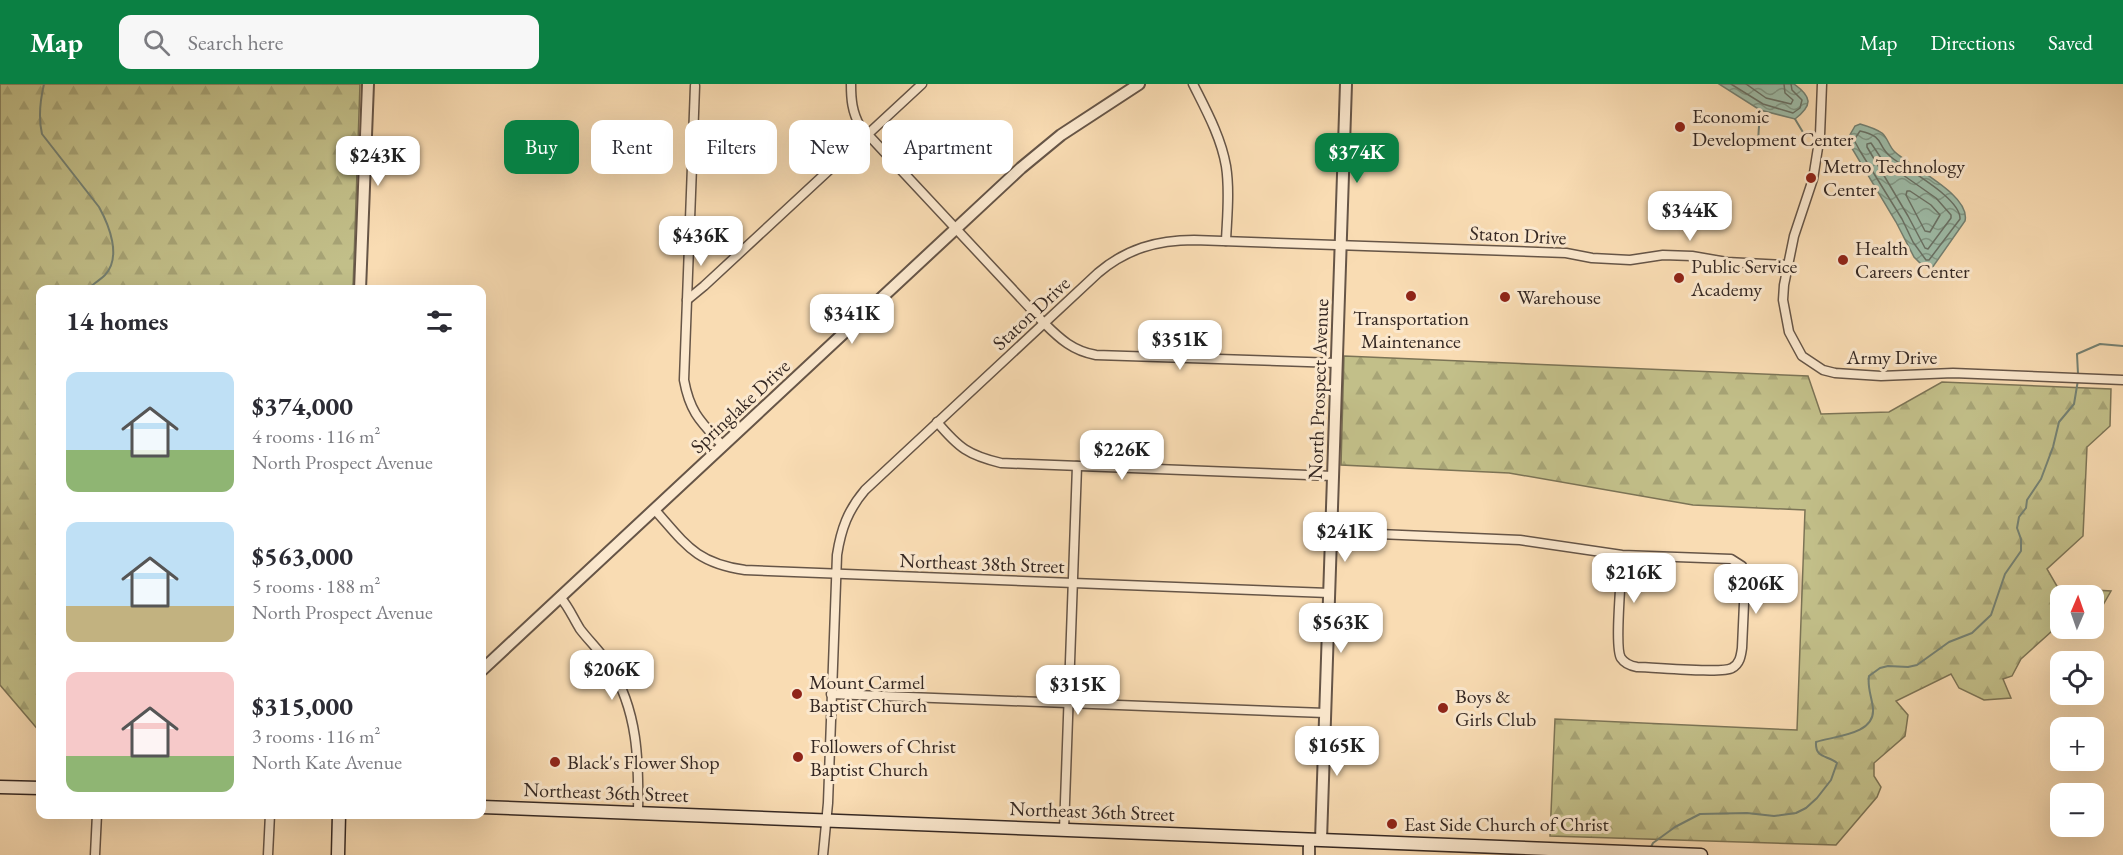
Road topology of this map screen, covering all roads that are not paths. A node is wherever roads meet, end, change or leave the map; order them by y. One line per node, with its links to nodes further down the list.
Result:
1 (368, 84): 17 (street)
2 (851, 84): 9 (street)
3 (922, 84): 10 (street)
4 (1139, 84): 13 (street, Springlake Drive)
5 (1193, 84): 14 (street)
6 (1346, 84): 15 (street, North Prospect Avenue)
7 (1822, 84): 16 (street, Army Drive)
8 (695, 86): 18 (street)
9 (856, 120)
10 (870, 131)
11 (870, 137): 13 (street)
12 (824, 174): 18 (street)
13 (956, 229): 19 (street); 23 (street, Springlake Drive)
14 (1226, 241): 15 (street, Staton Drive); 19 (street, Staton Drive)
15 (1341, 244): 16 (street, Staton Drive); 20 (street, North Prospect Avenue)
16 (1787, 265): 21 (street, Army Drive)
17 (360, 285)
18 (687, 300): 23 (street)
19 (1044, 323): 20 (street); 22 (street, Staton Drive)
20 (1337, 363): 25 (street, North Prospect Avenue)
21 (2123, 380)
22 (937, 422): 24 (street); 29 (street, Staton Drive)
23 (723, 446): 26 (street, Springlake Drive)
24 (1077, 466): 25 (street); 30 (street)
25 (1333, 476): 27 (street, North Prospect Avenue)
26 (655, 510): 29 (street, Northeast 38th Street); 32 (street, Springlake Drive)
27 (1331, 532): 28 (street); 31 (street, North Prospect Avenue)
28 (1622, 555): 28 (street)
29 (836, 574): 30 (street, Northeast 38th Street); 34 (street, Staton Drive)
30 (1073, 584): 31 (street, Northeast 38th Street); 35 (street)
31 (1329, 593): 36 (street, North Prospect Avenue)
32 (560, 597): 33 (street, Springlake Drive); 40 (street)
33 (486, 666)
34 (831, 693): 35 (street); 44 (street, Staton Drive)
35 (1069, 703): 36 (street); 45 (street)
36 (1325, 713): 46 (street, North Prospect Avenue)
37 (0, 786): 38 (main road)
38 (36, 788)
39 (486, 807): 40 (main road, Northeast 36th Street)
40 (638, 813): 44 (main road, Northeast 36th Street)
41 (97, 819): 49 (street)
42 (270, 819): 50 (street)
43 (339, 819): 51 (main road)
44 (825, 820): 45 (main road, Northeast 36th Street); 52 (street, Staton Drive)
45 (1064, 830): 46 (main road, Northeast 36th Street)
46 (1315, 840): 47 (main road, Northeast 36th Street); 53 (street, North Prospect Avenue)
47 (1404, 849): 48 (main road, Northeast 36th Street)
48 (1502, 851): 54 (main road, Northeast 36th Street)
49 (95, 855)
50 (268, 855)
51 (338, 855)
52 (823, 855)
53 (1309, 855)
54 (1701, 855)

